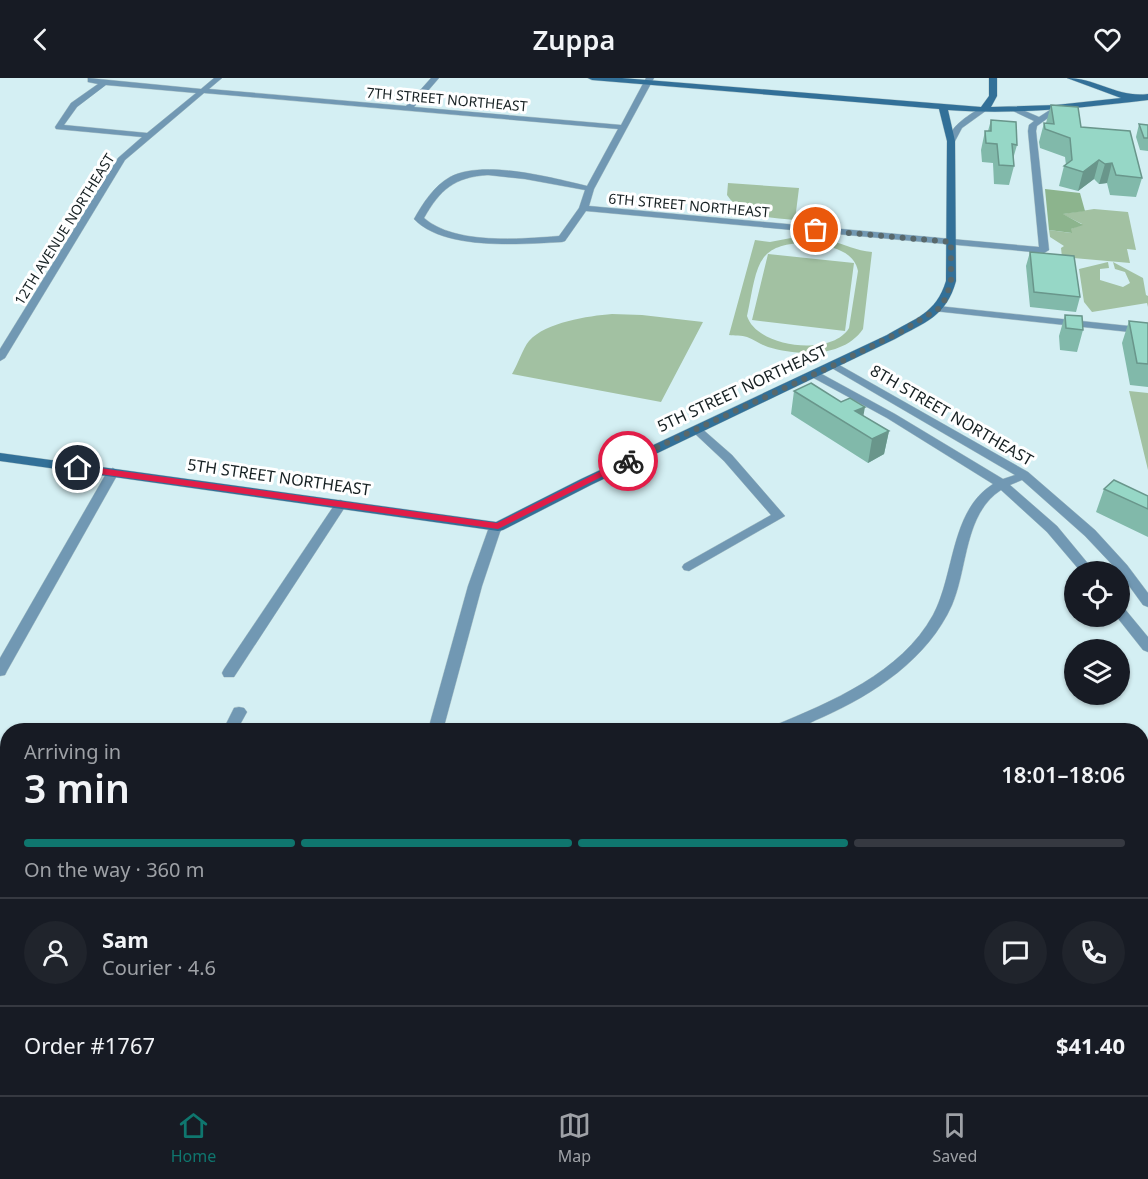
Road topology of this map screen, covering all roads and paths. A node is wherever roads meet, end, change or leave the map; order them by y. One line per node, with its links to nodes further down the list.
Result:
1 (218, 78): 9 (street, 12TH AVENUE NORTHEAST)
2 (435, 78): 15 (street)
3 (592, 78): 7 (street)
4 (993, 78): 16 (street)
5 (1071, 78): 11 (street)
6 (92, 79): 8 (street, 7TH STREET NORTHEAST)
7 (648, 80): 13 (street); 19 (street)
8 (104, 83): 9 (street, 7TH STREET NORTHEAST); 20 (street)
9 (202, 91): 15 (street, 7TH STREET NORTHEAST); 20 (street, 12TH AVENUE NORTHEAST)
10 (1148, 97): 11 (street)
11 (1135, 100): 12 (street); 14 (street)
12 (1148, 104)
13 (943, 108): 16 (street); 21 (street)
14 (1056, 108): 17 (street); 18 (street)
15 (408, 109): 19 (street, 7TH STREET NORTHEAST)
16 (983, 110): 17 (street); 21 (street)
17 (1015, 110): 18 (street)
18 (1039, 120): 24 (street, 6TH STREET NORTHEAST)
19 (622, 127): 22 (street)
20 (147, 135): 27 (street, 12TH AVENUE NORTHEAST)
21 (951, 141): 24 (street)
22 (590, 189): 23 (street); 23 (street)
23 (583, 208): 24 (street, 6TH STREET NORTHEAST)
24 (951, 242): 25 (street)
25 (938, 309): 26 (street); 28 (street, 5TH STREET NORTHEAST)
26 (1148, 332)
27 (0, 358)
28 (834, 365): 29 (street, 5TH STREET NORTHEAST); 33 (street, 8TH STREET NORTHEAST)
29 (814, 374): 30 (street, 5TH STREET NORTHEAST); 34 (street)
30 (696, 429): 36 (street, 5TH STREET NORTHEAST); 38 (street)
31 (0, 457): 32 (street, 5TH STREET NORTHEAST)
32 (113, 472): 35 (street, 5TH STREET NORTHEAST); 42 (street)
33 (1024, 475): 34 (street); 39 (street, 8TH STREET NORTHEAST)
34 (1002, 484): 37 (street); 47 (street)
35 (341, 504): 36 (street, 5TH STREET NORTHEAST); 43 (street)
36 (498, 526): 46 (street)
37 (1080, 561)
38 (689, 567)
39 (1148, 602)
40 (1130, 625): 41 (street)
41 (1148, 647)
42 (0, 671)
43 (228, 673)
44 (239, 712): 45 (street)
45 (234, 723)
46 (437, 723)
47 (795, 723)

